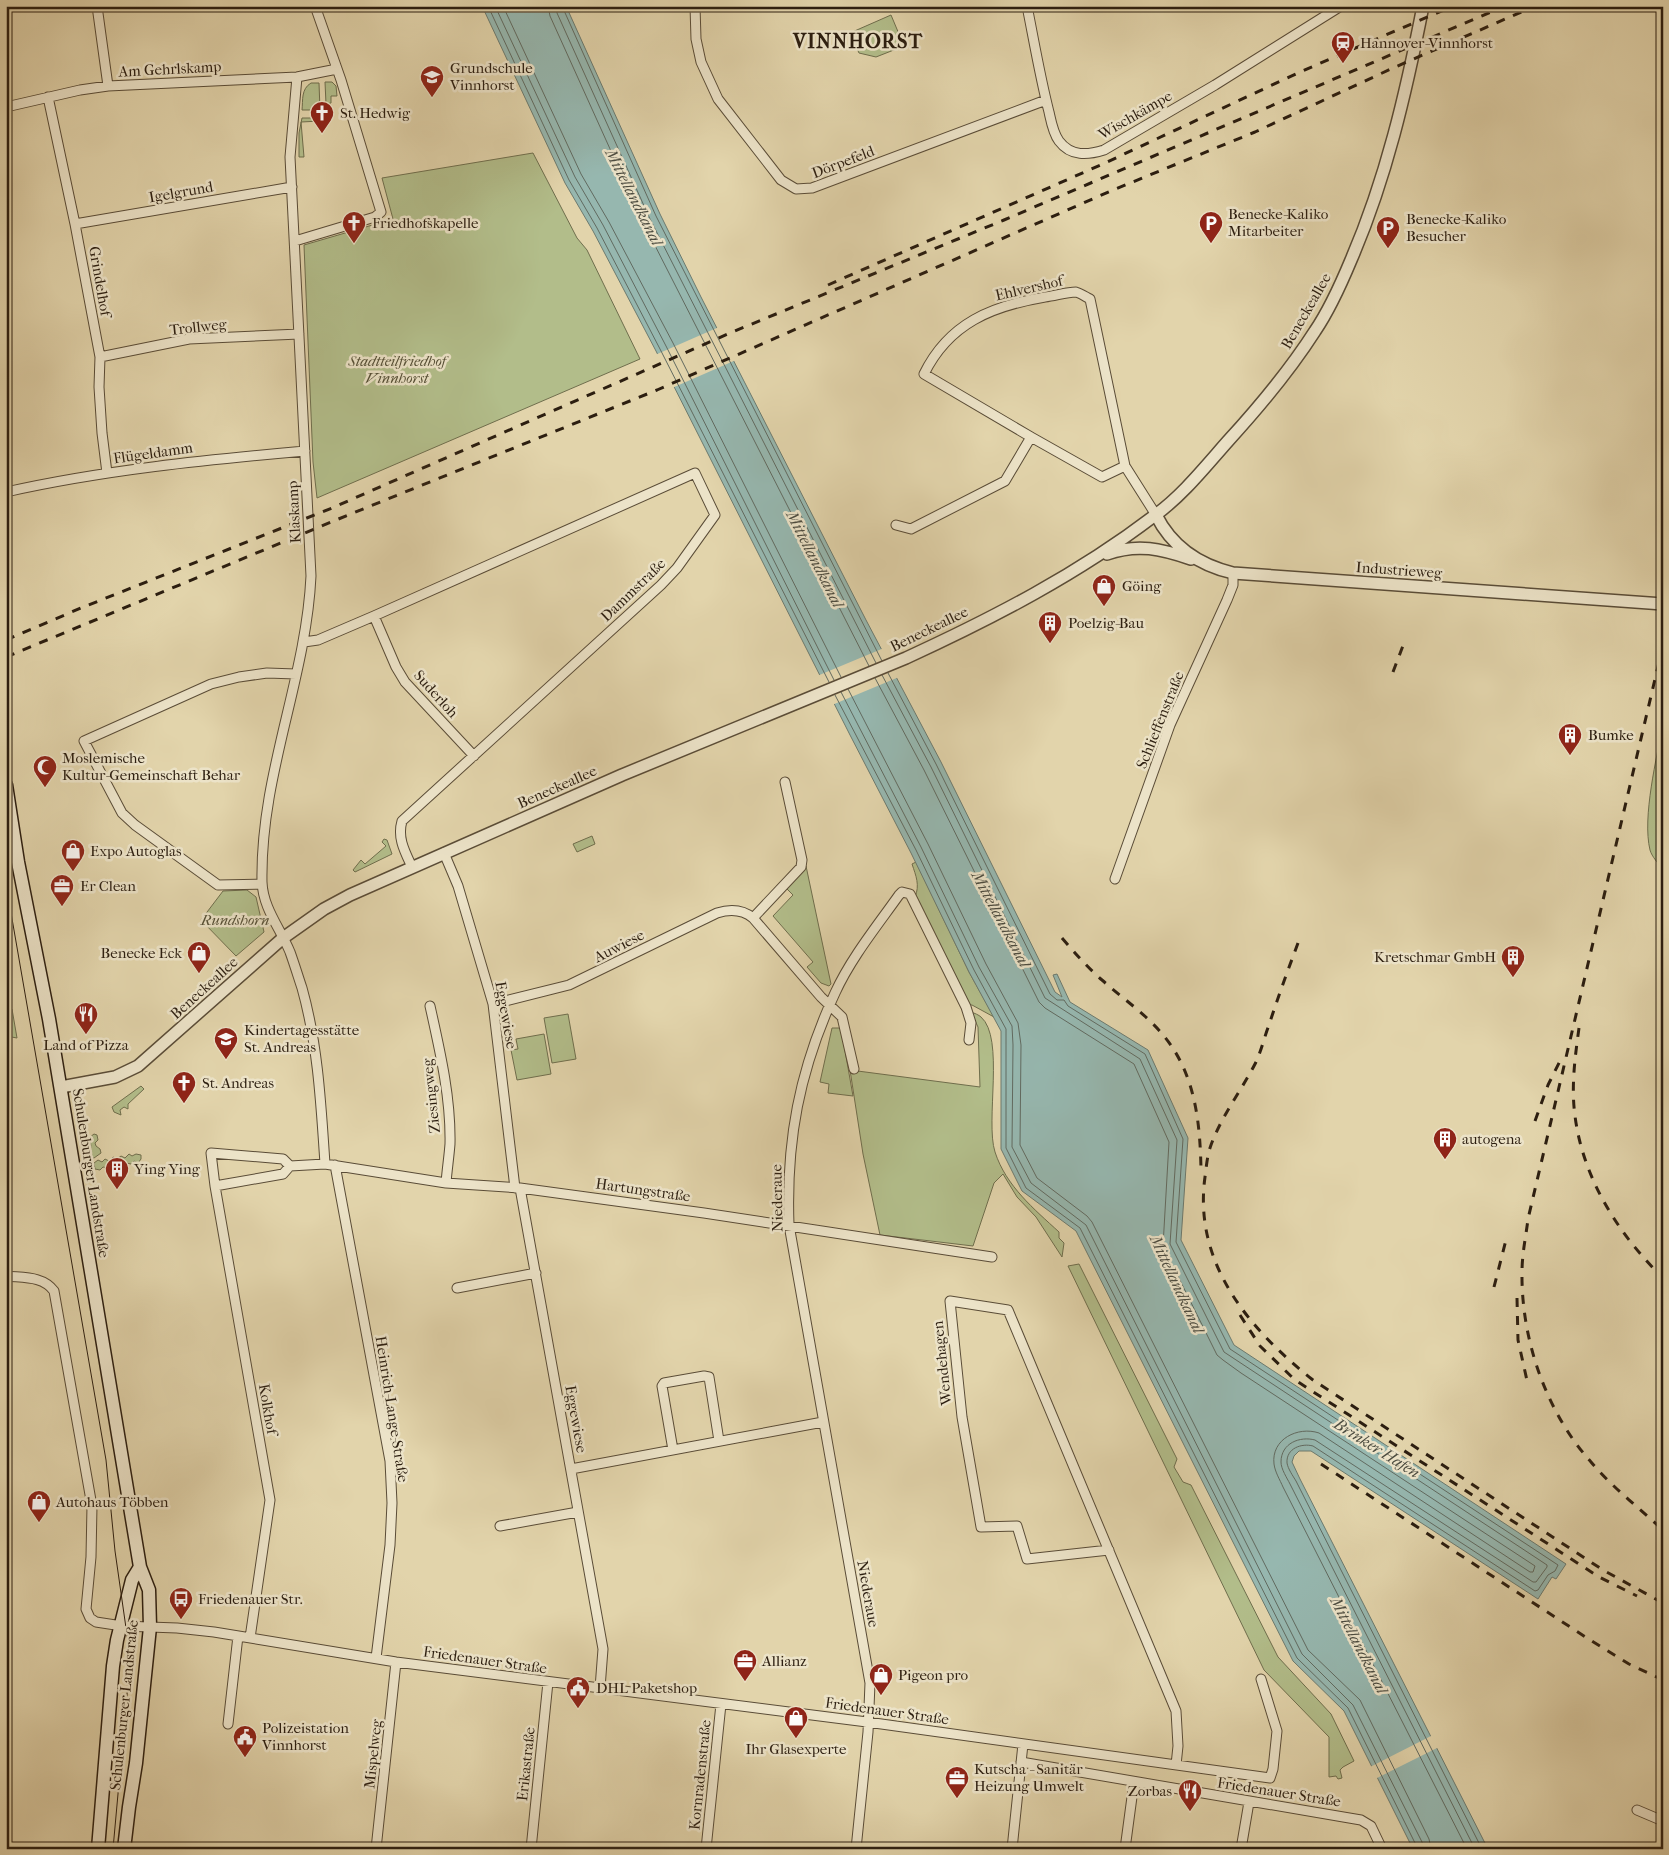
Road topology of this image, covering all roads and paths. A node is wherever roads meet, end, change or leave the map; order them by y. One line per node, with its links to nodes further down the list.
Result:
1 (97, 6): 9 (street)
2 (315, 6): 7 (street)
3 (695, 6): 11 (street, Dörpefeld)
4 (1027, 6): 11 (street, Wischkämpe)
5 (1341, 6): 11 (street, Wischkämpe)
6 (1423, 6): 23 (street, Beneckeallee)
7 (337, 69): 8 (street, Am Gehrlskamp); 15 (street)
8 (296, 77): 9 (street, Am Gehrlskamp); 13 (street, Klaskamp)
9 (108, 86): 10 (street, Am Gehrlskamp)
10 (48, 97): 12 (street, Am Gehrlskamp); 14 (street, Grindelhof)
11 (1046, 100)
12 (6, 107)
13 (292, 187): 14 (street, Igelgrund); 15 (street, Klaskamp)
14 (75, 224): 17 (street, Grindelhof)
15 (295, 241): 16 (street, Klaskamp)
16 (299, 334): 17 (street, Trollweg); 19 (street, Klaskamp)
17 (100, 357): 21 (street, Grindelhof)
18 (1031, 437): 20 (street, Ehlvershof); 20 (street, Ehlvershof); 24 (street)
19 (305, 451): 21 (street, Flügeldamm); 30 (street, Klaskamp)
20 (1125, 466): 23 (street, Ehlvershof)
21 (108, 473): 22 (street, Flügeldamm)
22 (6, 492)
23 (1156, 515): 25 (street, Beneckeallee); 26 (street, Industrieweg)
24 (896, 525)
25 (1096, 558): 26 (street, Beneckeallee); 35 (street, Beneckeallee)
26 (1201, 562): 27 (street, Industrieweg)
27 (1234, 573): 28 (street, Industrieweg); 37 (street, Schlieffenstraße)
28 (1663, 604)
29 (374, 616): 30 (street, Dammstraße); 32 (street, Suderloh); 32 (street, Dammstraße)
30 (304, 642): 31 (street, Klaskamp)
31 (296, 674): 38 (street, Klaskamp); 38 (street)
32 (474, 756): 36 (street, Dammstraße)
33 (785, 782): 39 (street)
34 (6, 784): 46 (main road, Schulenburger Landstraße)
35 (444, 853): 36 (street, Beneckeallee); 41 (street, Eggewiese)
36 (412, 867): 40 (street, Beneckeallee)
37 (1115, 880)
38 (262, 884): 40 (street, Klaskamp)
39 (753, 918): 41 (street, Auwiese); 42 (street)
40 (283, 938): 46 (street, Beneckeallee); 47 (street, Klaskamp)
41 (493, 1004): 52 (street, Eggewiese)
42 (830, 1004): 44 (street, Niederaue); 45 (street); 53 (street, Niederaue)
43 (430, 1006): 50 (street, Ziesingweg)
44 (969, 1040)
45 (854, 1069)
46 (61, 1087): 65 (main road, Schulenburger Landstraße)
47 (325, 1164): 48 (street, Hartungstraße); 49 (street, Hartungstraße)
48 (336, 1165): 50 (street, Hartungstraße); 70 (street, Heinrich-Lange-Straße)
49 (290, 1166): 51 (street); 51 (street, Hartungstraße)
50 (446, 1183): 52 (street, Hartungstraße)
51 (215, 1186): 69 (street, Kolkhof)
52 (518, 1188): 53 (street, Hartungstraße); 55 (street, Eggewiese)
53 (789, 1226): 54 (street, Hartungstraße); 58 (street, Niederaue)
54 (992, 1257)
55 (536, 1273): 57 (street); 61 (street, Eggewiese)
56 (6, 1276): 66 (street, Schulenburger Landstraße)
57 (457, 1288)
58 (823, 1422): 59 (street); 76 (street, Niederaue)
59 (719, 1441): 60 (street); 60 (street)
60 (673, 1450): 61 (street)
61 (571, 1469): 62 (street, Eggewiese)
62 (578, 1512): 63 (street); 74 (street, Eggewiese)
63 (500, 1526)
64 (1109, 1550): 64 (street, Wendehagen); 80 (street, Wendehagen)
65 (140, 1567): 66 (main road, Schulenburger Landstraße); 67 (main road, Schulenburger Landstraße)
66 (122, 1626): 67 (street, Friedenauer Straße); 85 (main road, Schulenburger Landstraße)
67 (150, 1627): 68 (street, Friedenauer Straße); 86 (main road, Schulenburger Landstraße)
68 (238, 1636): 69 (street, Friedenauer Straße); 77 (street)
69 (250, 1638): 70 (street, Friedenauer Straße)
70 (376, 1658): 71 (street, Friedenauer Straße)
71 (396, 1662): 73 (street, Friedenauer Straße); 87 (street, Mispelweg)
72 (1261, 1679): 80 (street, Friedenauer Straße)
73 (548, 1682): 74 (street, Friedenauer Straße); 88 (street, Erikastraße)
74 (600, 1688): 75 (street, Friedenauer Straße)
75 (721, 1704): 76 (street, Friedenauer Straße); 89 (street, Kornradenstraße)
76 (868, 1722): 78 (street, Friedenauer Straße); 90 (street, Niederaue)
77 (228, 1724)
78 (1023, 1744): 79 (street); 80 (street, Friedenauer Straße)
79 (1021, 1762): 81 (street, Friedenauer Straße); 91 (street)
80 (1176, 1765)
81 (1134, 1782): 82 (street, Friedenauer Straße); 92 (street)
82 (1249, 1802): 93 (street); 94 (street, Friedenauer Straße)
83 (1637, 1810): 84 (street)
84 (1663, 1821)
85 (98, 1849)
86 (124, 1849)
87 (376, 1849)
88 (531, 1849)
89 (706, 1849)
90 (856, 1849)
91 (1012, 1849)
92 (1124, 1849)
93 (1241, 1849)
94 (1382, 1849)

